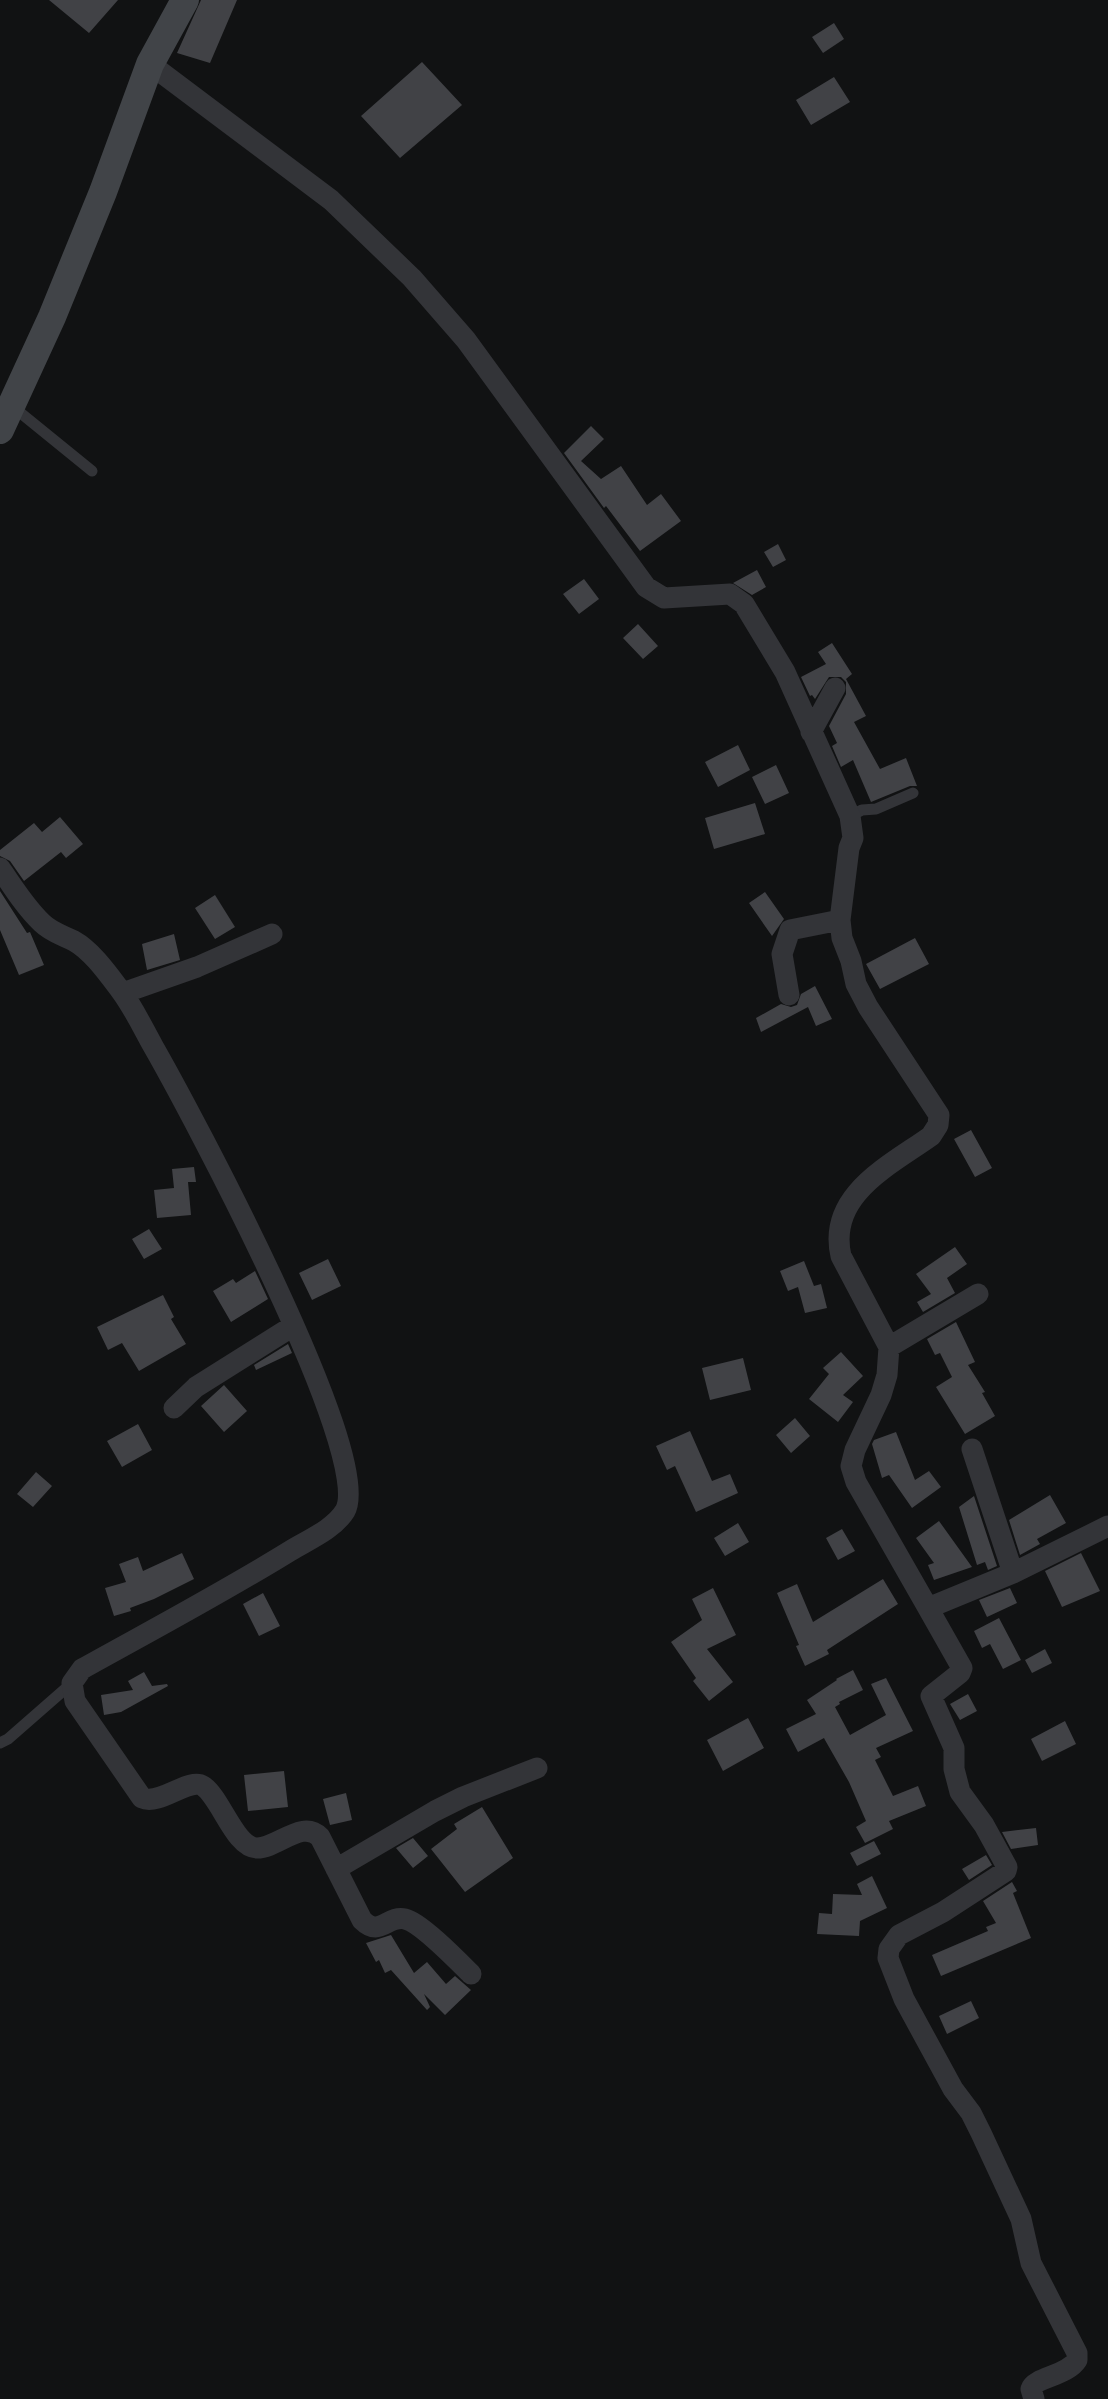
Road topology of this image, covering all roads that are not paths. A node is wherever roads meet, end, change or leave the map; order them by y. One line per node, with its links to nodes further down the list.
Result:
1 (184, 0): 2 (street)
2 (150, 64): 3 (street); 7 (street)
3 (12, 406): 4 (street); 5 (lane)
4 (0, 430)
5 (92, 471)
6 (835, 688): 7 (street)
7 (811, 732): 9 (street)
8 (913, 793): 9 (lane)
9 (850, 816): 11 (street)
10 (0, 868): 13 (street)
11 (840, 920): 14 (street); 17 (street)
12 (272, 934): 13 (street)
13 (123, 993): 16 (street)
14 (789, 995)
15 (978, 1294): 17 (street)
16 (293, 1326): 18 (street); 23 (street)
17 (889, 1347): 22 (street)
18 (174, 1408)
19 (972, 1449): 21 (street)
20 (1108, 1526): 21 (street)
21 (1014, 1573): 22 (street)
22 (928, 1608): 28 (street)
23 (72, 1683): 24 (lane); 26 (street)
24 (0, 1743)
25 (537, 1768): 26 (street)
26 (336, 1869): 27 (street)
27 (471, 1974)
28 (1034, 2399)

